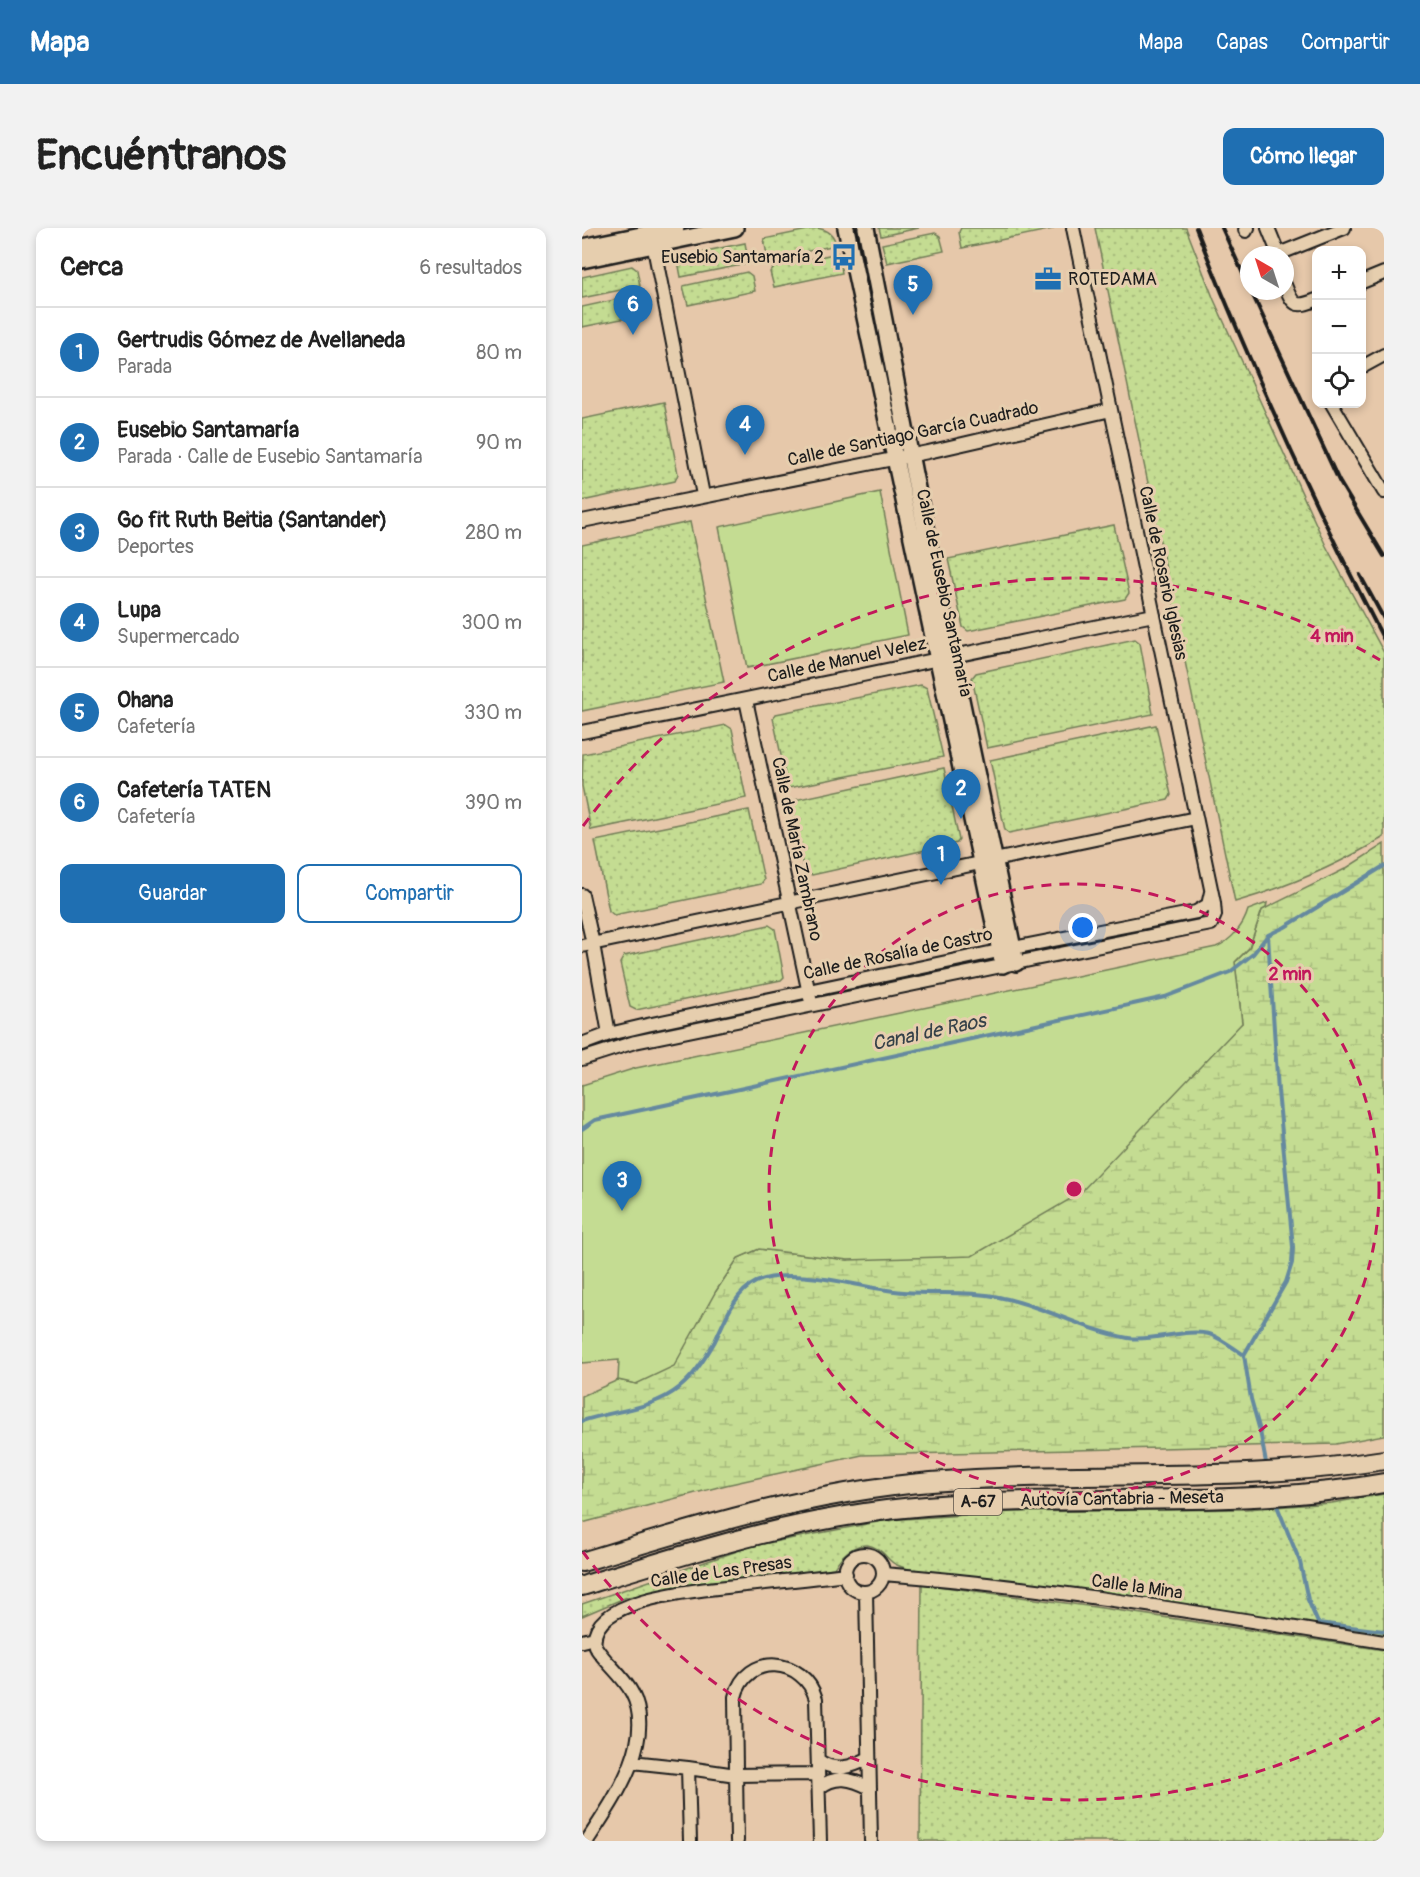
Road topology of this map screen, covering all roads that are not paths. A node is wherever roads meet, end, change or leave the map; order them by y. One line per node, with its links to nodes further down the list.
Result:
1 (676, 228): 8 (main road)
2 (735, 228): 8 (main road)
3 (846, 228): 21 (main road, Calle de Eusebio Santamaría)
4 (866, 228): 21 (main road, Calle de Eusebio Santamaría)
5 (1074, 228): 20 (street, Calle de Rosario Iglesias)
6 (1269, 228): 9 (street)
7 (1344, 228): 11 (street)
8 (651, 235): 10 (main road); 12 (main road); 23 (street)
9 (1278, 246)
10 (582, 247)
11 (1294, 248)
12 (582, 260)
13 (1384, 273): 14 (street)
14 (1366, 280)
15 (1292, 300): 16 (street)
16 (1312, 302)
17 (1384, 355): 18 (street)
18 (1366, 365)
19 (1334, 408): 22 (street)
20 (1111, 411): 21 (street, Calle de Santiago García Cuadrado); 25 (street, Calle de Rosario Iglesias)
21 (903, 457): 23 (street, Calle de Santiago García Cuadrado); 26 (main road, Calle de Eusebio Santamaría)
22 (1384, 490)
23 (703, 495): 24 (street, Calle de Santiago García Cuadrado)
24 (582, 521)
25 (1154, 615): 26 (street, Calle de Manuel Velez); 29 (street, Calle de Rosario Iglesias)
26 (945, 657): 27 (street, Calle de Manuel Velez); 30 (main road, Calle de Eusebio Santamaría)
27 (746, 700): 28 (street, Calle de Manuel Velez); 33 (street, Calle de María Zambrano)
28 (582, 732)
29 (1196, 818): 30 (street); 31 (street, Calle de Rosario Iglesias)
30 (987, 861): 33 (street); 36 (main road, Calle de Eusebio Santamaría)
31 (1212, 892): 34 (street, Calle de Rosario Iglesias); 36 (street, Calle de Rosalía de Castro)
32 (582, 895): 35 (street)
33 (790, 902): 35 (street); 37 (street, Calle de María Zambrano)
34 (1211, 924): 36 (street, Calle de Rosalía de Castro)
35 (588, 945): 39 (street)
36 (1008, 957): 37 (street, Calle de Rosalía de Castro); 38 (street, Calle de Rosalía de Castro)
37 (809, 992): 38 (street, Calle de María Zambrano); 39 (street, Calle de Rosalía de Castro)
38 (812, 1005): 41 (street, Calle de Rosalía de Castro)
39 (609, 1034): 40 (street, Calle de Rosalía de Castro)
40 (582, 1044)
41 (582, 1059)
42 (1384, 1460): 44 (highway, Autovía Cantabria - Meseta / A-67)
43 (1384, 1483): 47 (highway, Autovía Cantabria - Meseta / A-67)
44 (582, 1562)
45 (883, 1574): 46 (street); 48 (street); 50 (street, Calle la Mina)
46 (846, 1575): 48 (street); 49 (street, Calle de Las Presas)
47 (582, 1586)
48 (866, 1592): 51 (street)
49 (588, 1640): 53 (street, Calle de Las Presas)
50 (1384, 1642)
51 (869, 1758): 52 (street); 58 (street)
52 (818, 1760): 55 (street); 56 (street)
53 (632, 1762): 54 (street); 59 (street, Calle de Las Presas)
54 (688, 1768): 56 (street); 60 (street)
55 (818, 1773): 56 (street); 57 (street)
56 (736, 1775): 61 (street)
57 (819, 1788): 58 (street); 62 (street)
58 (870, 1788): 63 (street)
59 (587, 1841)
60 (690, 1841)
61 (737, 1841)
62 (820, 1841)
63 (871, 1841)

